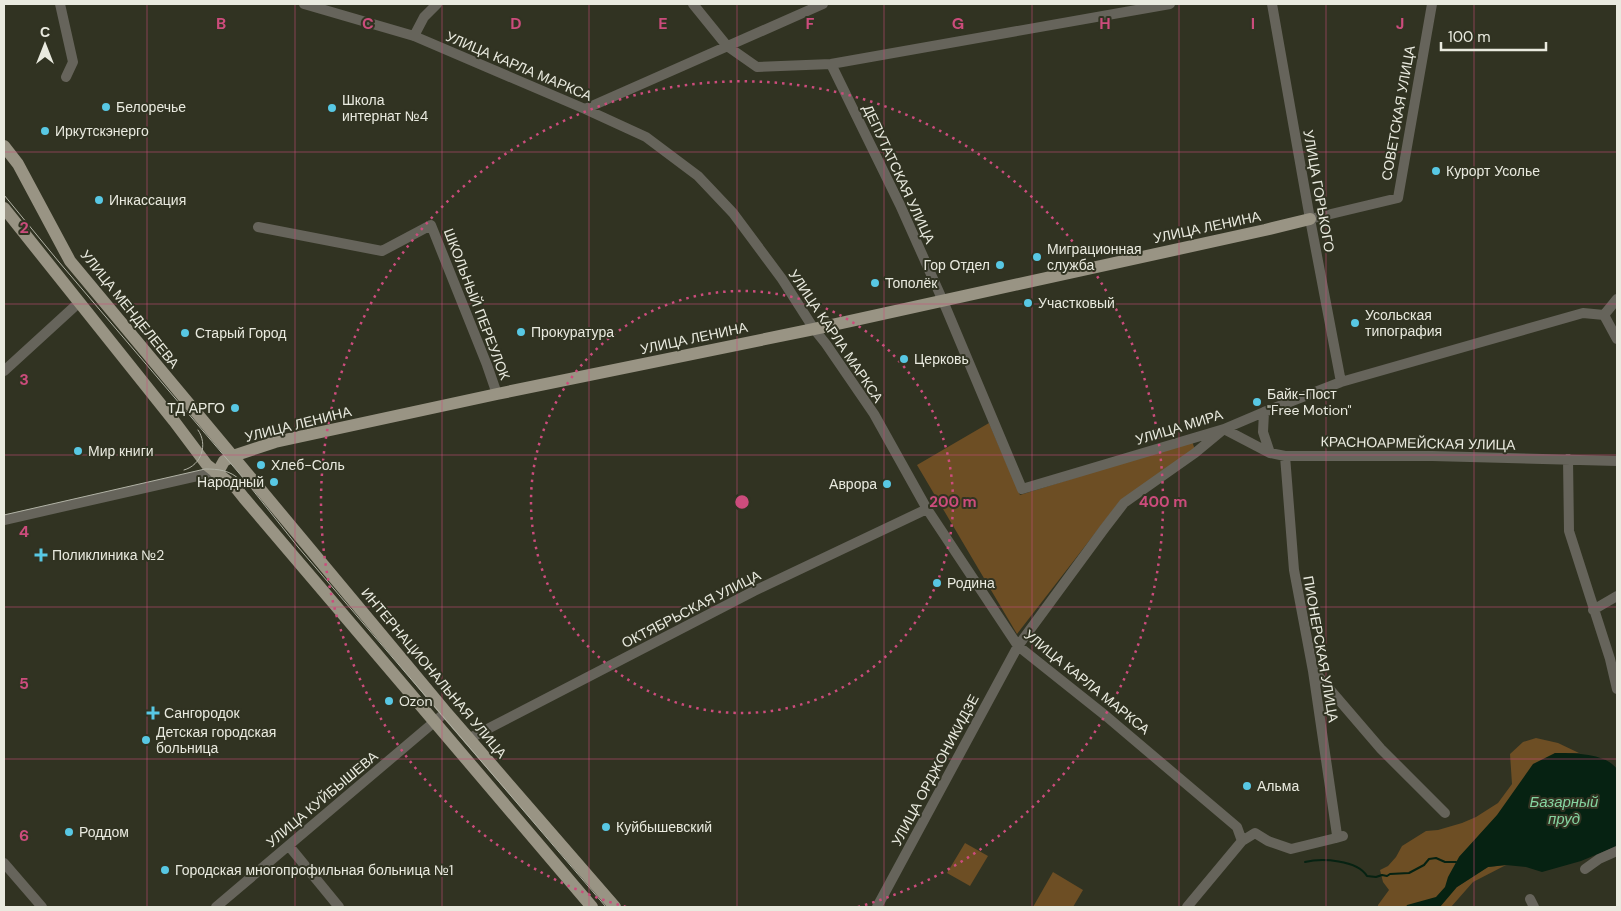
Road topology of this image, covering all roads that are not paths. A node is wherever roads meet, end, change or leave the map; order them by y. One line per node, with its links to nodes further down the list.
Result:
1 (60, 4): 12 (street)
2 (304, 4): 9 (street, УЛИЦА КАРЛА МАРКСА)
3 (437, 4): 9 (street)
4 (692, 4): 10 (street)
5 (823, 4): 10 (street); 13 (street)
6 (1170, 4): 11 (street)
7 (1272, 4): 17 (street, УЛИЦА ГОРЬКОГО)
8 (1432, 4): 15 (street, СОВЕТСКАЯ УЛИЦА)
9 (414, 36): 13 (street, УЛИЦА КАРЛА МАРКСА)
10 (727, 46): 11 (street); 13 (street)
11 (831, 64): 20 (street, ДЕПУТАТСКАЯ УЛИЦА)
12 (66, 77)
13 (584, 109): 23 (street, УЛИЦА КАРЛА МАРКСА)
14 (4, 146): 31 (main road, УЛИЦА МЕНДЕЛЕЕВА)
15 (1398, 198): 17 (street, УЛИЦА ЛЕНИНА)
16 (4, 208): 35 (main road)
17 (1310, 219): 20 (main road, УЛИЦА ЛЕНИНА); 26 (street, УЛИЦА ГОРЬКОГО)
18 (258, 227): 27 (street, ШКОЛЬНЫЙ ПЕРЕУЛОК)
19 (1617, 299): 22 (street)
20 (943, 301): 23 (main road, УЛИЦА ЛЕНИНА); 36 (street, ДЕПУТАТСКАЯ УЛИЦА)
21 (74, 307): 25 (street)
22 (1604, 314): 24 (street); 26 (street, УЛИЦА МИРА)
23 (814, 329): 27 (main road, УЛИЦА ЛЕНИНА); 37 (street, УЛИЦА КАРЛА МАРКСА)
24 (1617, 340)
25 (4, 371)
26 (1342, 382): 28 (street, УЛИЦА МИРА)
27 (497, 394): 31 (main road, УЛИЦА ЛЕНИНА)
28 (1264, 412): 29 (street, УЛИЦА МИРА); 30 (street)
29 (1224, 429): 30 (street, КРАСНОАРМЕЙСКАЯ УЛИЦА); 36 (street, УЛИЦА МИРА); 41 (street, УЛИЦА ОРДЖОНИКИДЗЕ)
30 (1270, 453): 32 (street, КРАСНОАРМЕЙСКАЯ УЛИЦА)
31 (233, 456): 35 (main road, УЛИЦА ЛЕНИНА); 44 (main road, ИНТЕРНАЦИОНАЛЬНАЯ УЛИЦА)
32 (1285, 456): 33 (street, КРАСНОАРМЕЙСКАЯ УЛИЦА); 42 (street, ПИОНЕРСКАЯ УЛИЦА)
33 (1568, 459): 34 (street, КРАСНОАРМЕЙСКАЯ УЛИЦА); 40 (street)
34 (1617, 461)
35 (215, 472): 38 (street, УЛИЦА ЛЕНИНА); 45 (main road)
36 (1022, 489)
37 (927, 509): 41 (street, УЛИЦА КАРЛА МАРКСА); 46 (street, ОКТЯБРЬСКАЯ УЛИЦА)
38 (4, 520)
39 (1617, 596): 40 (street)
40 (1593, 610): 43 (street)
41 (1018, 646): 48 (street, УЛИЦА КАРЛА МАРКСА); 58 (street, УЛИЦА ОРДЖОНИКИДЗЕ)
42 (1313, 670): 47 (street); 48 (street, ПИОНЕРСКАЯ УЛИЦА)
43 (1617, 689)
44 (446, 712): 45 (street, УЛИЦА КУЙБЫШЕВА); 46 (main road, ИНТЕРНАЦИОНАЛЬНАЯ УЛИЦА)
45 (435, 721): 49 (street, УЛИЦА КУЙБЫШЕВА); 56 (main road)
46 (470, 738): 57 (main road, ИНТЕРНАЦИОНАЛЬНАЯ УЛИЦА)
47 (1445, 813)
48 (1242, 840): 59 (street)
49 (289, 846): 54 (street, УЛИЦА КУЙБЫШЕВА); 55 (street)
50 (1617, 851): 52 (street)
51 (4, 863): 53 (street)
52 (1585, 869)
53 (42, 907)
54 (216, 907)
55 (339, 907)
56 (592, 907)
57 (615, 907)
58 (877, 907)
59 (1187, 907)

